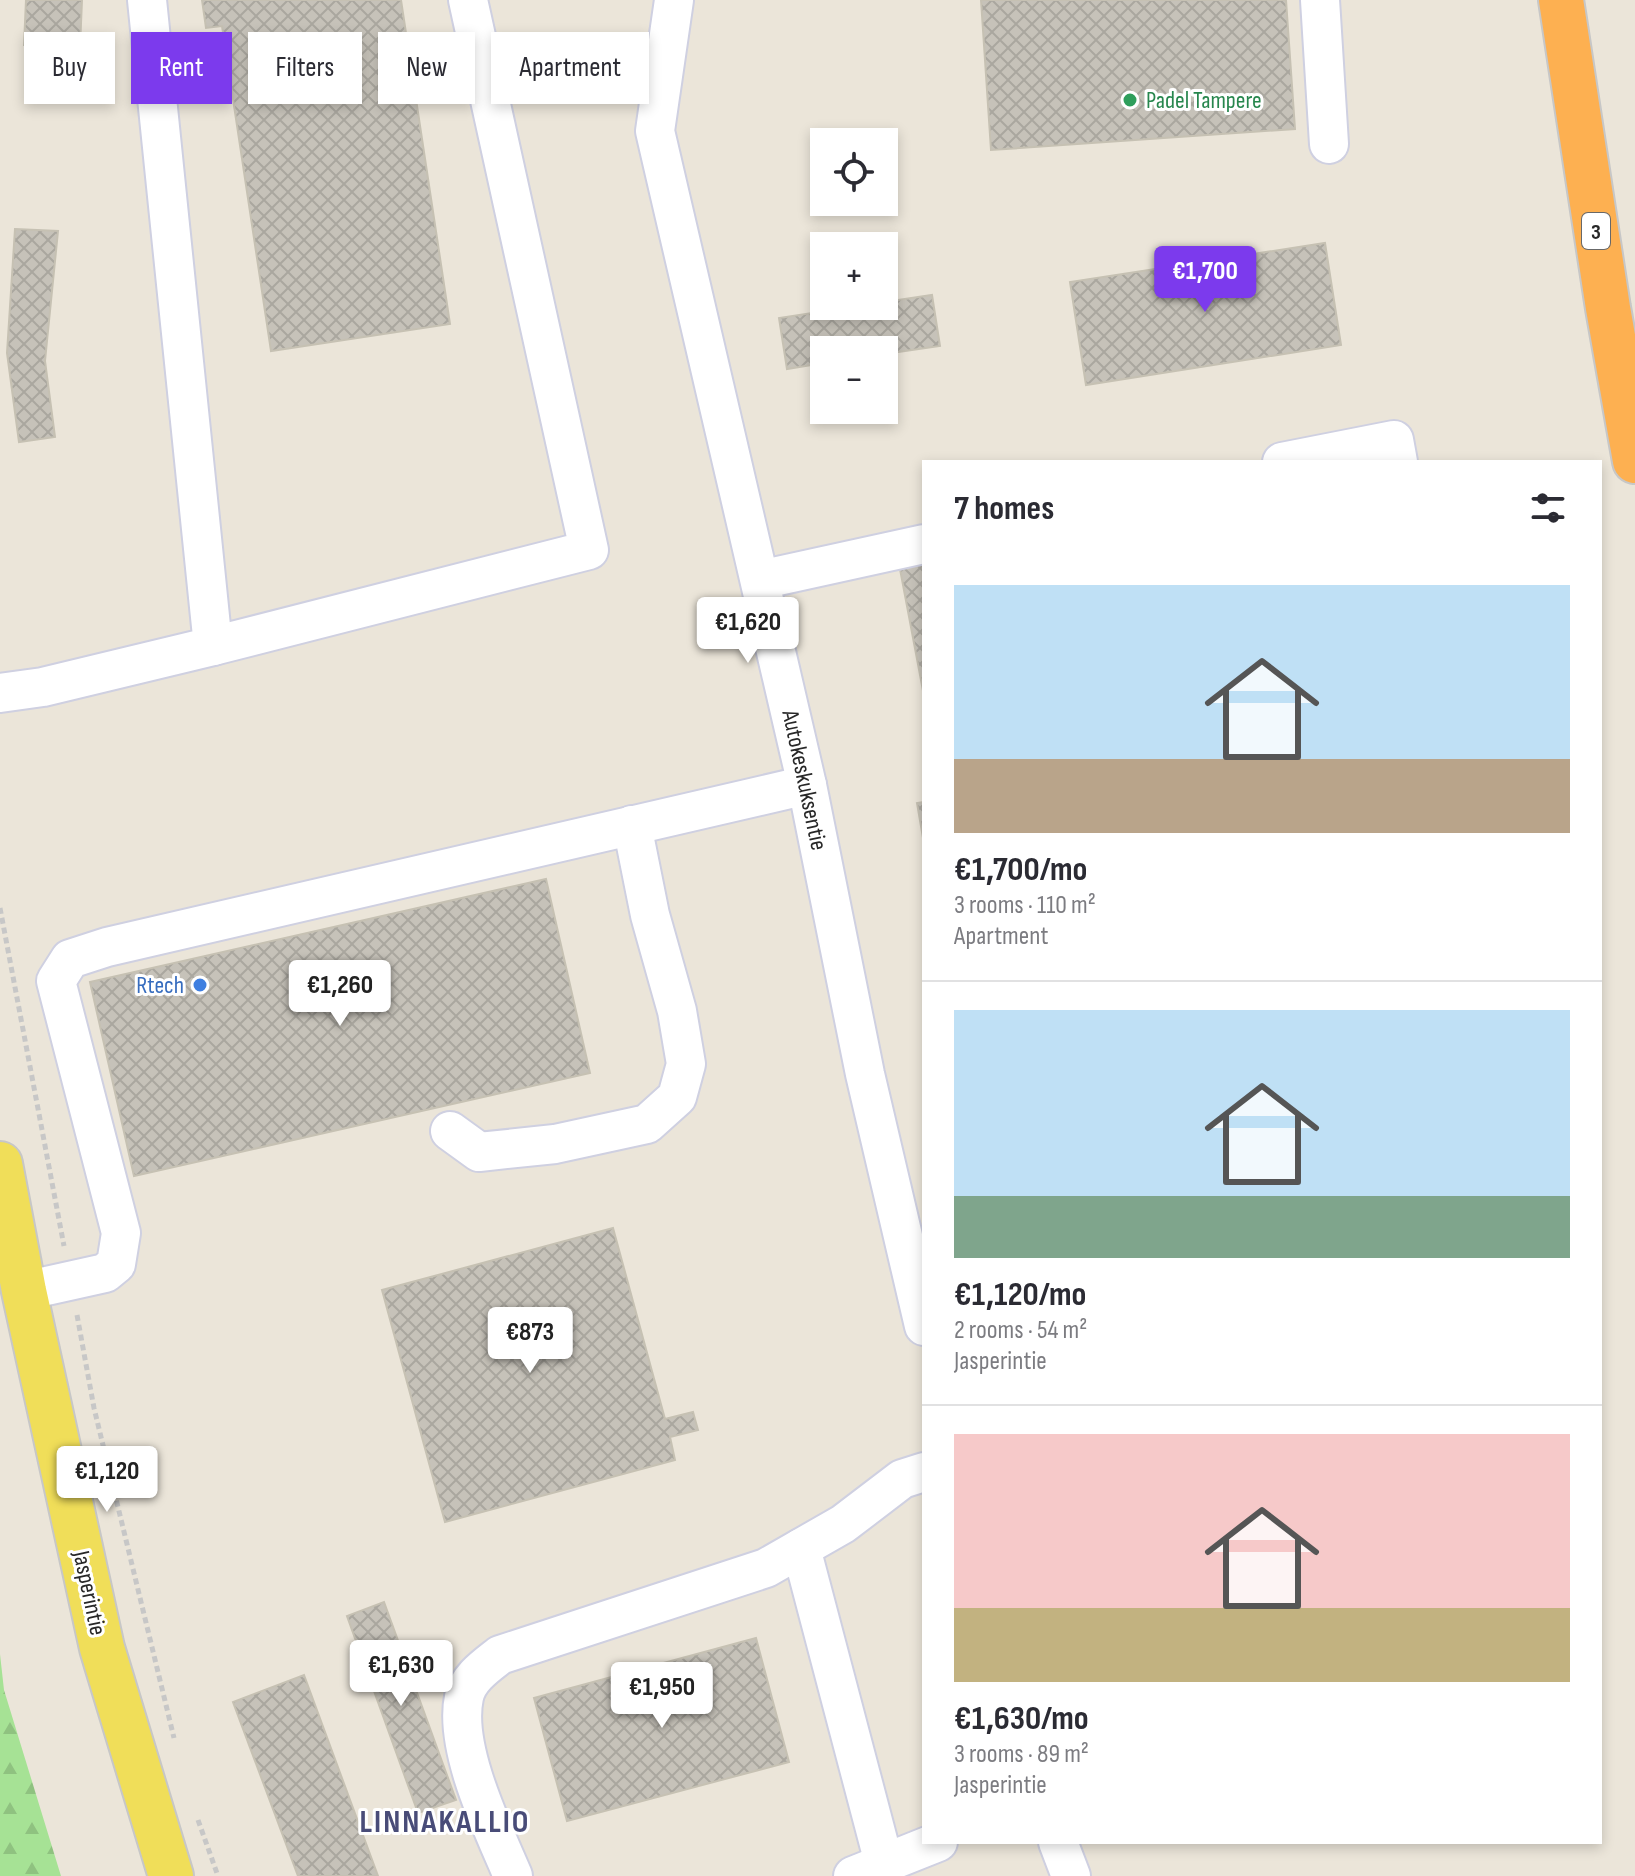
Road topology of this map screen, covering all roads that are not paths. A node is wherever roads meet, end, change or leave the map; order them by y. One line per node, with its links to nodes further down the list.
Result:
1 (147, 0): 12 (street)
2 (468, 0): 12 (street)
3 (674, 0): 11 (street, Autokeskuksentie)
4 (1320, 0): 6 (street)
5 (1561, 0): 9 (highway, 3)
6 (1329, 144)
7 (1292, 460): 8 (street)
8 (1398, 460)
9 (1635, 461)
10 (922, 544): 11 (street)
11 (760, 580): 14 (street, Autokeskuksentie)
12 (213, 646): 13 (street)
13 (0, 693)
14 (807, 785): 15 (street); 19 (street, Autokeskuksentie)
15 (632, 825): 16 (street); 18 (street)
16 (450, 1131)
17 (0, 1164): 18 (main road, Jasperintie)
18 (24, 1291): 25 (main road, Jasperintie)
19 (922, 1317)
20 (922, 1473): 21 (street)
21 (801, 1548): 24 (street); 26 (street)
22 (1059, 1844): 27 (street)
23 (931, 1855): 24 (street)
24 (868, 1870)
25 (171, 1876)
26 (513, 1876)
27 (1071, 1876)

